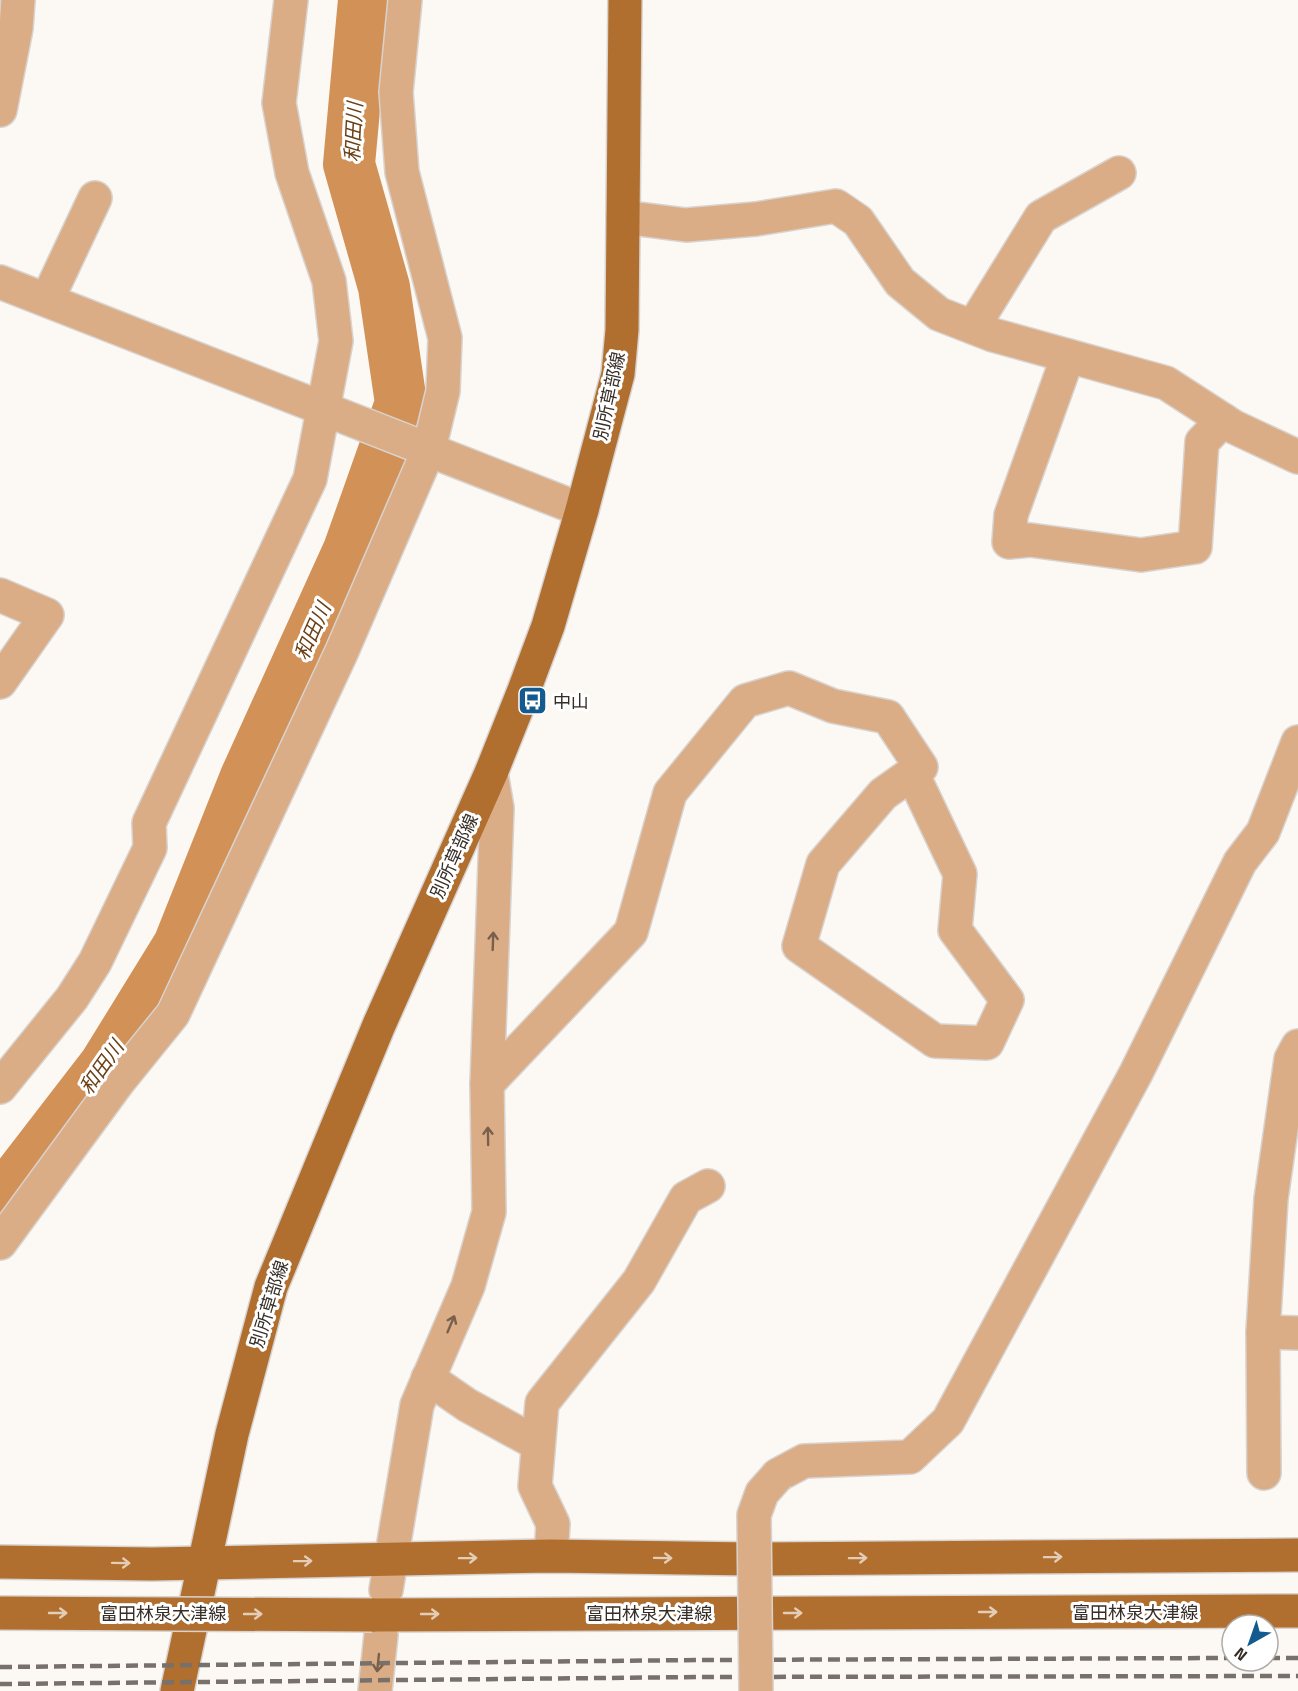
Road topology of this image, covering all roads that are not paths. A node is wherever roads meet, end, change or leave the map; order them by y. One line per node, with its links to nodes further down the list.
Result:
1 (18, 0): 5 (street)
2 (291, 0): 13 (street)
3 (405, 0): 15 (street)
4 (626, 0): 8 (main road, 別所草部線)
5 (0, 110)
6 (1119, 172): 11 (street)
7 (95, 198): 10 (street)
8 (623, 217): 11 (street); 17 (main road, 別所草部線)
9 (0, 282): 10 (street)
10 (47, 300): 13 (street)
11 (973, 327): 12 (street)
12 (1068, 356): 14 (street); 14 (street)
13 (330, 411): 15 (street); 25 (street)
14 (1223, 420): 16 (street)
15 (423, 446): 17 (street); 27 (street)
16 (1298, 457)
17 (582, 510): 21 (main road, 別所草部線)
18 (0, 595): 19 (street)
19 (0, 682)
20 (1298, 742): 42 (street, bridge)
21 (491, 772): 24 (street, one-way to 21); 36 (main road, 別所草部線)
22 (912, 773): 22 (street); 24 (street)
23 (1298, 1046): 28 (street)
24 (487, 1084): 30 (street, one-way to 24)
25 (0, 1087)
26 (708, 1186): 31 (street)
27 (0, 1243)
28 (1263, 1332): 29 (street); 32 (street)
29 (1298, 1333)
30 (428, 1378): 31 (street); 37 (street)
31 (538, 1444): 34 (street)
32 (1264, 1473)
33 (1298, 1555): 34 (main road, one-way to 33)
34 (551, 1556): 37 (main road, one-way to 34)
35 (0, 1562): 36 (main road, one-way to 36)
36 (203, 1562): 37 (main road, one-way to 37); 40 (main road, 別所草部線)
37 (382, 1600): 38 (main road, 富田林泉大津線, one-way to 38); 39 (main road, 富田林泉大津線, one-way to 37, bridge); 41 (street, one-way to 41)
38 (1298, 1611)
39 (0, 1613)
40 (177, 1691)
41 (375, 1691)
42 (756, 1691)

